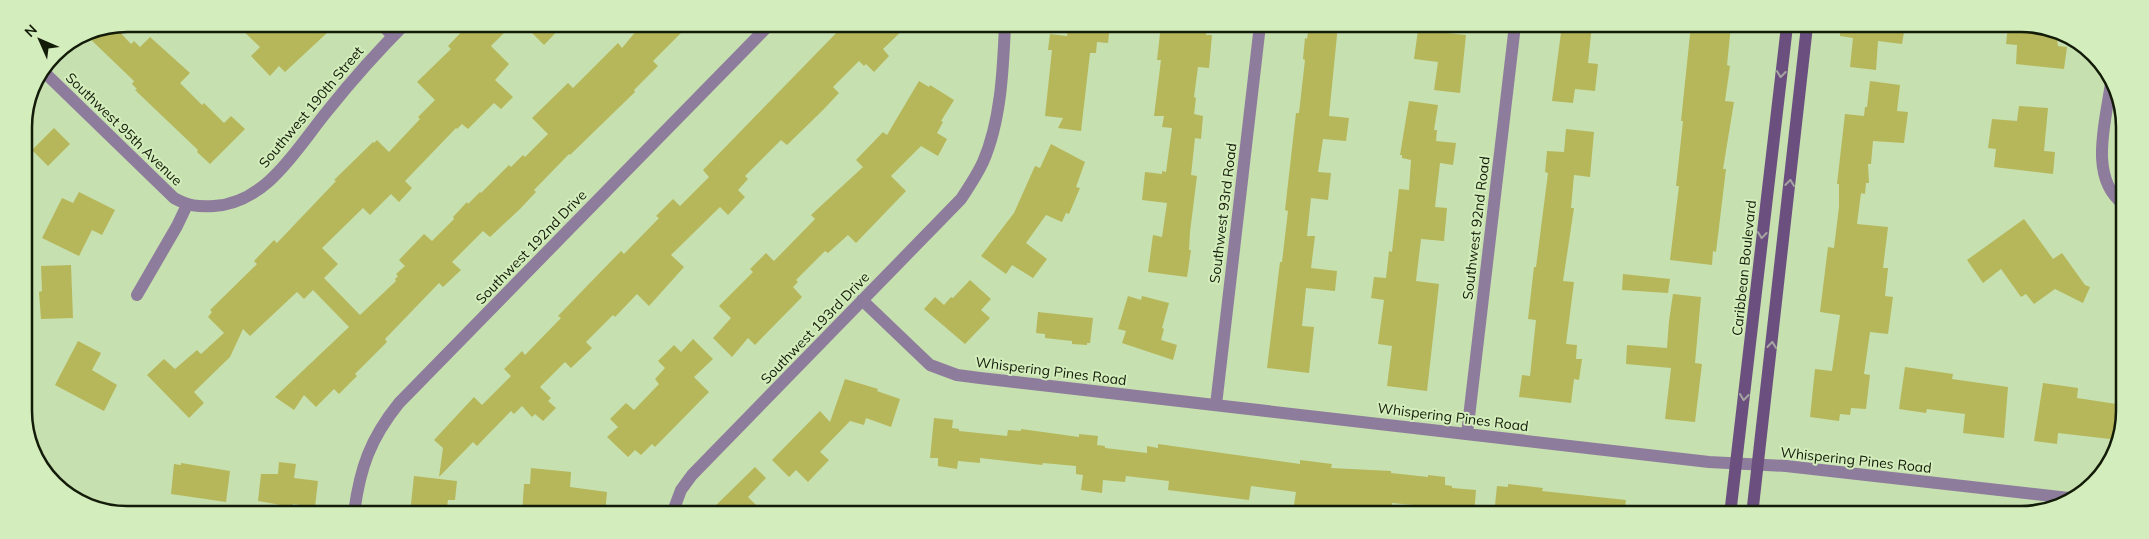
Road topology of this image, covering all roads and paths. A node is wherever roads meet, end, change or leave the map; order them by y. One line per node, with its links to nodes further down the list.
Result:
1 (389, 32): 9 (street)
2 (397, 32): 9 (street, Southwest 190th Street)
3 (762, 32): 23 (street, Southwest 192nd Drive)
4 (1004, 32): 15 (street, Southwest 193rd Drive)
5 (1259, 32): 16 (street, Southwest 93rd Road)
6 (1514, 32): 17 (street, Southwest 92nd Road)
7 (1786, 32): 18 (street, Caribbean Boulevard, one-way to 18)
8 (1806, 32): 19 (street, one-way to 8)
9 (393, 36): 13 (street, Southwest 190th Street)
10 (48, 76): 13 (street, Southwest 95th Avenue)
11 (2110, 93): 12 (street)
12 (2116, 196)
13 (187, 205): 14 (street)
14 (137, 295)
15 (862, 300): 16 (street, Whispering Pines Road); 24 (street, Southwest 193rd Drive)
16 (1216, 405): 17 (street, Whispering Pines Road)
17 (1467, 434): 18 (street, Whispering Pines Road)
18 (1736, 464): 19 (street, Whispering Pines Road); 21 (street, Caribbean Boulevard)
19 (1758, 465): 20 (street, Whispering Pines Road); 22 (street)
20 (2062, 497)
21 (1731, 506)
22 (1753, 506)
23 (355, 507)
24 (674, 507)

